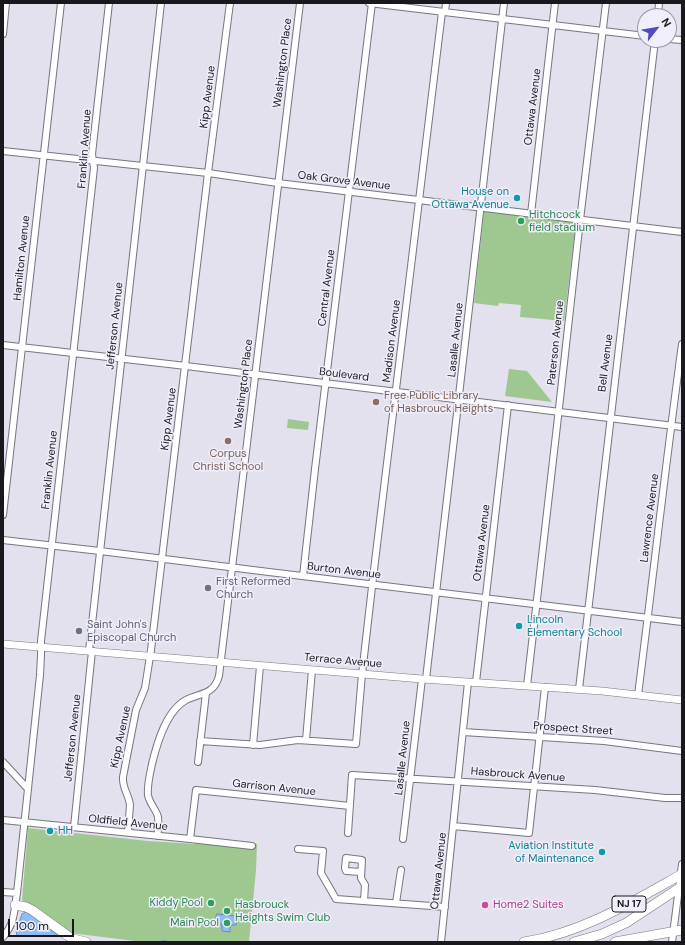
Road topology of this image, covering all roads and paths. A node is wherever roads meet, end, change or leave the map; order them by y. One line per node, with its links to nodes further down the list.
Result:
1 (6, 3): 16 (street)
2 (61, 3): 20 (street, Hamilton Avenue)
3 (109, 3): 21 (street, Franklin Avenue)
4 (162, 3): 22 (street, Jefferson Avenue)
5 (230, 3): 23 (street, Kipp Avenue)
6 (300, 3): 24 (street, Washington Place)
7 (373, 3): 12 (street); 25 (street, Central Avenue)
8 (446, 3): 12 (street, Madison Avenue)
9 (504, 3): 13 (street, Lasalle Avenue)
10 (555, 3): 14 (street, Ottawa Avenue)
11 (606, 3): 15 (street, Paterson Avenue)
12 (444, 12): 13 (street); 26 (street, Madison Avenue)
13 (502, 19): 14 (street); 27 (street, Lasalle Avenue)
14 (553, 24): 15 (street); 28 (street, Ottawa Avenue)
15 (602, 30): 17 (street); 29 (street, Paterson Avenue)
16 (3, 34)
17 (637, 35)
18 (654, 48): 30 (street, Bell Avenue)
19 (3, 151): 20 (street, Oak Grove Avenue)
20 (44, 156): 21 (street, Oak Grove Avenue); 34 (street, Hamilton Avenue)
21 (94, 162): 22 (street, Oak Grove Avenue); 35 (street, Franklin Avenue)
22 (143, 166): 23 (street, Oak Grove Avenue); 36 (street, Jefferson Avenue)
23 (208, 173): 24 (street, Oak Grove Avenue); 37 (street, Kipp Avenue)
24 (278, 183): 25 (street, Oak Grove Avenue); 38 (street, Washington Place)
25 (349, 192): 26 (street, Oak Grove Avenue); 39 (street, Central Avenue)
26 (420, 201): 27 (street, Oak Grove Avenue); 40 (street, Madison Avenue)
27 (481, 208): 28 (street, Oak Grove Avenue); 41 (street, Lasalle Avenue)
28 (531, 214): 29 (street, Oak Grove Avenue)
29 (580, 220): 30 (street, Oak Grove Avenue); 43 (street, Paterson Avenue)
30 (632, 226): 31 (street, Oak Grove Avenue); 44 (street, Bell Avenue)
31 (682, 232)
32 (682, 344): 45 (street, Lawrence Avenue)
33 (3, 345): 34 (street, Boulevard)
34 (22, 348): 35 (street, Boulevard); 47 (street, Hamilton Avenue)
35 (73, 354): 36 (street, Boulevard); 49 (street, Franklin Avenue)
36 (122, 359): 37 (street, Boulevard); 50 (street, Jefferson Avenue)
37 (186, 366): 38 (street, Boulevard); 51 (street, Kipp Avenue)
38 (256, 374): 39 (street, Boulevard); 52 (street, Washington Place)
39 (326, 383): 40 (street, Boulevard); 53 (street, Central Avenue)
40 (396, 391): 41 (street, Boulevard); 54 (street, Madison Avenue)
41 (459, 399): 42 (street, Boulevard); 55 (street, Lasalle Avenue)
42 (508, 405): 43 (street, Boulevard); 56 (street, Ottawa Avenue)
43 (559, 411): 44 (street, Boulevard); 57 (street, Paterson Avenue)
44 (610, 418): 45 (street, Boulevard); 58 (street, Bell Avenue)
45 (671, 426): 46 (street, Boulevard); 59 (street, Lawrence Avenue)
46 (682, 427)
47 (3, 514)
48 (3, 540): 49 (street, Burton Avenue)
49 (52, 545): 50 (street, Burton Avenue); 62 (street, Franklin Avenue)
50 (100, 550): 51 (street, Burton Avenue); 63 (street, Jefferson Avenue)
51 (162, 562): 52 (street, Burton Avenue); 64 (street, Kipp Avenue)
52 (232, 567): 53 (street, Burton Avenue); 65 (street, Washington Place)
53 (302, 576): 54 (street, Burton Avenue)
54 (373, 584): 55 (street, Burton Avenue); 68 (street, Madison Avenue)
55 (436, 592): 56 (street, Burton Avenue); 69 (street, Lasalle Avenue)
56 (486, 598): 57 (street, Burton Avenue); 70 (street, Ottawa Avenue)
57 (536, 604): 58 (street, Burton Avenue); 71 (street, Paterson Avenue)
58 (588, 610): 59 (street, Burton Avenue); 73 (street, Bell Avenue)
59 (648, 618): 60 (street, Burton Avenue); 75 (street, Lawrence Avenue)
60 (682, 622)
61 (3, 644): 62 (main road, Terrace Avenue)
62 (41, 647): 63 (main road, Terrace Avenue); 88 (street, Franklin Avenue)
63 (91, 651): 64 (main road, Terrace Avenue); 94 (street, Jefferson Avenue)
64 (150, 656): 65 (main road, Terrace Avenue); 95 (street, Kipp Avenue)
65 (221, 662): 66 (main road, Terrace Avenue); 74 (street, Washington Place)
66 (260, 666): 67 (main road, Terrace Avenue); 81 (street)
67 (312, 670): 68 (main road, Terrace Avenue); 79 (street)
68 (362, 674): 69 (main road, Terrace Avenue); 79 (street, Madison Avenue)
69 (424, 679): 70 (main road, Terrace Avenue); 85 (street, Lasalle Avenue)
70 (472, 682): 71 (main road, Terrace Avenue); 77 (street, Ottawa Avenue)
71 (527, 686): 72 (main road, Terrace Avenue)
72 (545, 687): 73 (main road, Terrace Avenue); 78 (street)
73 (578, 689): 75 (main road, Terrace Avenue)
74 (206, 693): 80 (street); 97 (street)
75 (638, 695): 76 (main road, Terrace Avenue)
76 (682, 700)
77 (463, 732): 78 (street, Prospect Street); 86 (street, Ottawa Avenue)
78 (540, 737): 82 (street, Prospect Street); 87 (street)
79 (306, 740): 81 (street)
80 (200, 741): 81 (street); 84 (street)
81 (253, 745)
82 (682, 751)
83 (3, 762): 88 (street)
84 (198, 762)
85 (411, 779): 86 (street, Hasbrouck Avenue); 90 (street, Hasbrouck Avenue); 99 (street, Lasalle Avenue)
86 (458, 782): 87 (street, Hasbrouck Avenue); 93 (street, Ottawa Avenue)
87 (534, 786): 89 (street, Hasbrouck Avenue); 93 (street)
88 (28, 789): 92 (street, Franklin Avenue)
89 (682, 798)
90 (350, 806): 96 (street); 98 (street, Garrison Avenue)
91 (3, 820): 92 (street, Oldfield Avenue)
92 (24, 822): 94 (street, Oldfield Avenue); 108 (street, Franklin Avenue)
93 (453, 826): 112 (street, Ottawa Avenue)
94 (74, 827): 95 (street, Oldfield Avenue)
95 (128, 832): 97 (street, Oldfield Avenue)
96 (348, 833)
97 (158, 836): 98 (street, Oldfield Avenue)
98 (190, 839): 100 (street, Oldfield Avenue)
99 (404, 839)
100 (252, 846)
101 (298, 849): 109 (street)
102 (682, 864): 105 (street)
103 (401, 870): 110 (street)
104 (361, 872): 109 (street)
105 (681, 875): 106 (street); 117 (highway, NJ 17)
106 (680, 887): 113 (street); 118 (highway)
107 (3, 892): 108 (street)
108 (17, 893): 111 (street, Franklin Avenue)
109 (364, 901): 110 (street)
110 (396, 903): 112 (street)
111 (15, 904): 114 (street, Franklin Avenue); 115 (highway)
112 (445, 907): 116 (street, Ottawa Avenue)
113 (678, 931): 119 (highway); 120 (street)
114 (3, 937)
115 (86, 942)
116 (441, 942)
117 (524, 942)
118 (574, 942)
119 (615, 942)
120 (672, 942)

